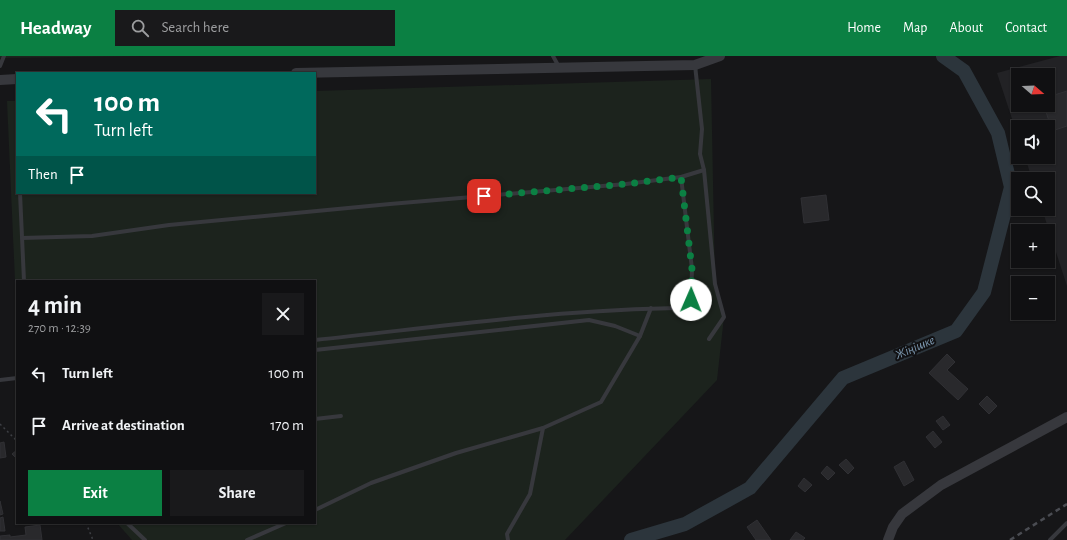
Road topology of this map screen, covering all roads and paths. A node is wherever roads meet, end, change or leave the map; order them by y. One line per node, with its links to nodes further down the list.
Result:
1 (4, 56): 5 (lane)
2 (553, 56): 6 (lane)
3 (720, 56): 4 (street)
4 (695, 65): 6 (street); 10 (lane)
5 (0, 66)
6 (559, 68): 7 (street)
7 (316, 73)
8 (16, 79): 9 (street)
9 (0, 80)
10 (704, 170): 11 (lane); 17 (lane)
11 (681, 177): 13 (lane); 15 (lane)
12 (20, 194): 13 (lane)
13 (22, 238): 14 (lane)
14 (24, 280)
15 (651, 308): 16 (lane); 18 (lane)
16 (640, 336): 19 (lane); 26 (lane)
17 (709, 339)
18 (316, 340)
19 (316, 350)
20 (16, 378): 21 (lane)
21 (0, 380)
22 (341, 416): 24 (lane)
23 (1067, 417): 37 (street)
24 (316, 419)
25 (0, 424): 27 (path)
26 (543, 428): 28 (lane); 36 (lane)
27 (16, 440)
28 (316, 510)
29 (1067, 523): 38 (lane)
30 (86, 524): 33 (path)
31 (128, 524): 34 (lane)
32 (284, 524): 35 (lane)
33 (93, 540)
34 (145, 540)
35 (247, 540)
36 (508, 540)
37 (888, 540)
38 (1050, 540)

